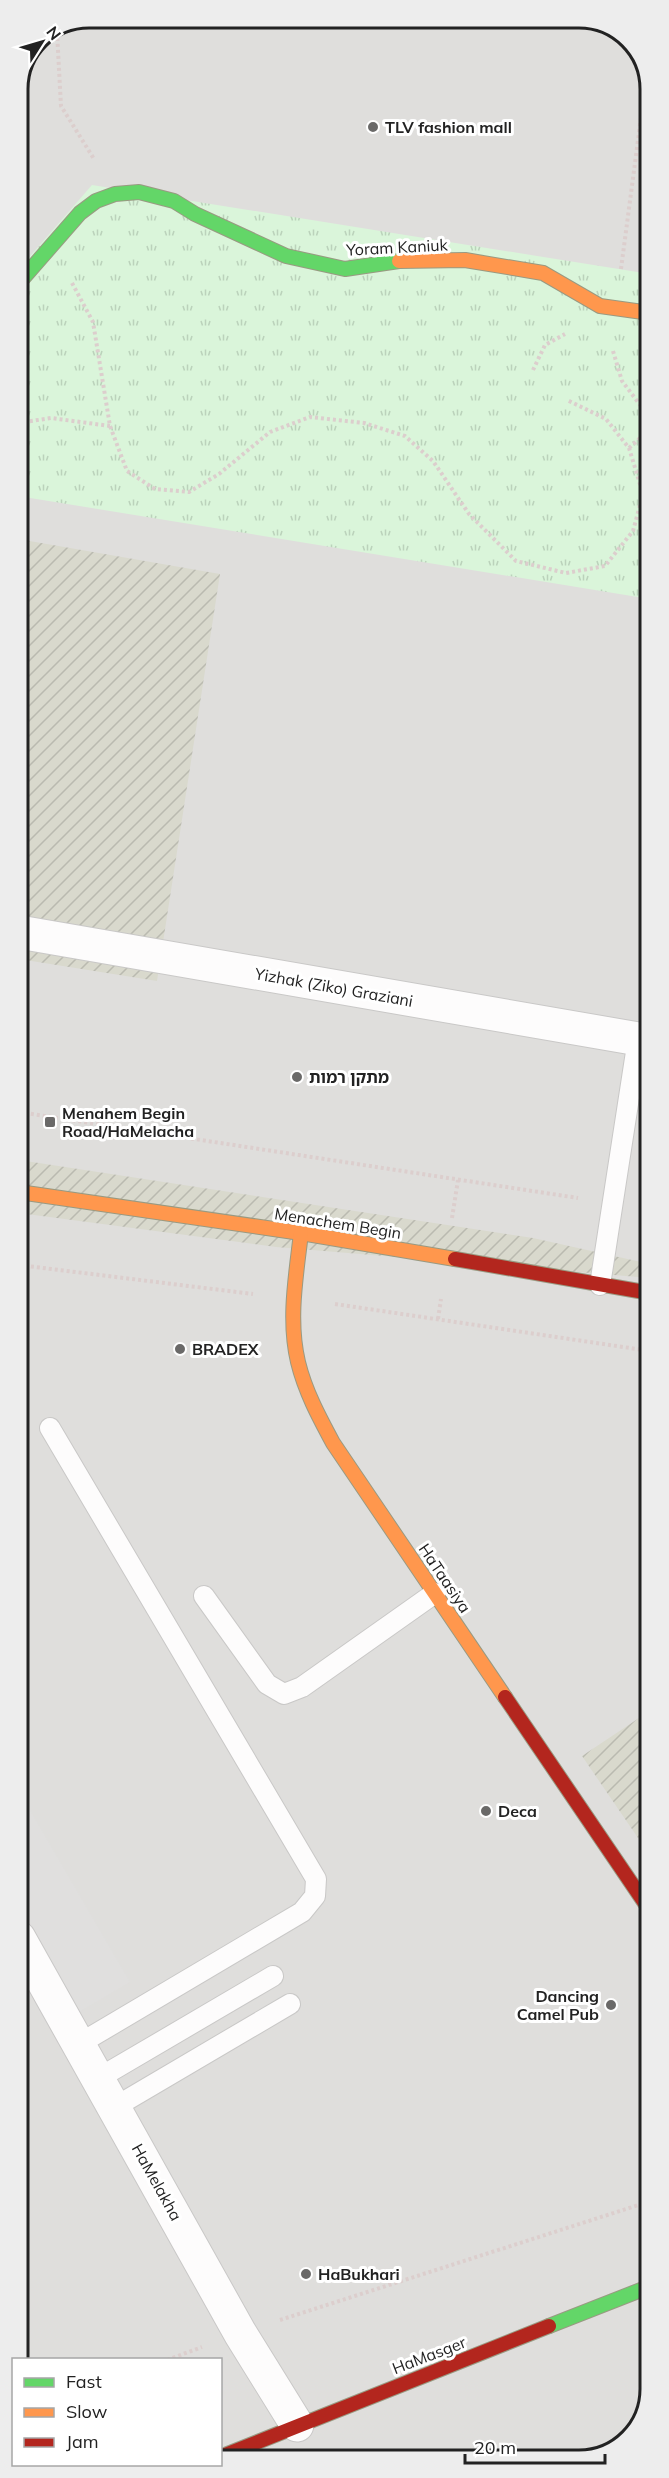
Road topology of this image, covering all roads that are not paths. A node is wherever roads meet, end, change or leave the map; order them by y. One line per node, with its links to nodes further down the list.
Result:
1 (28, 273): 2 (street, Yoram Kaniuk)
2 (640, 312)
3 (28, 934): 4 (street, Yizhak (Ziko) Graziani)
4 (640, 1039)
5 (640, 1060): 8 (lane)
6 (28, 1193): 7 (street, Menachem Begin)
7 (301, 1233): 8 (street, Menachem Begin); 11 (street, HaTaasiya)
8 (600, 1285): 9 (street, Menachem Begin)
9 (640, 1291)
10 (50, 1428): 17 (lane)
11 (435, 1593): 12 (lane); 13 (street, HaTaasiya)
12 (204, 1596)
13 (640, 1896)
14 (28, 1954): 17 (street, HaMelakha)
15 (273, 1976): 18 (lane)
16 (290, 2004): 19 (lane)
17 (79, 2044): 18 (street, HaMelakha)
18 (99, 2078): 19 (street, HaMelakha)
19 (115, 2107): 21 (street, HaMelakha)
20 (640, 2290): 21 (street, HaMasger)
21 (297, 2425): 22 (street, HaMasger)
22 (239, 2449)

